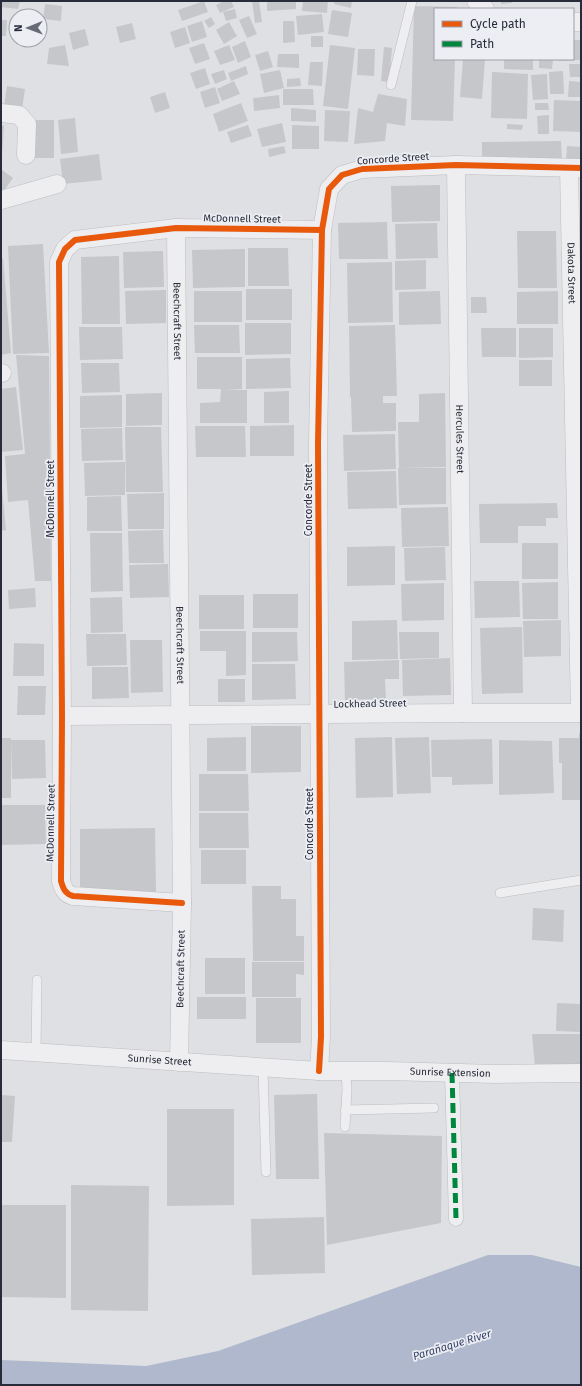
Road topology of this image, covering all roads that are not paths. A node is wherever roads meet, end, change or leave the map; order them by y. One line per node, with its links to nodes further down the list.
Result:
1 (412, 1): 4 (lane)
2 (476, 1): 3 (street)
3 (484, 8)
4 (391, 85)
5 (1, 113): 6 (street)
6 (26, 155)
7 (456, 165): 8 (street, Concorde Street); 12 (street, Concorde Street); 13 (street, Hercules Street)
8 (575, 168): 14 (street, Dakota Street)
9 (57, 184): 10 (street)
10 (1, 200)
11 (176, 228): 12 (street, McDonnell Street); 15 (street, Beechcraft Street); 17 (street, McDonnell Street)
12 (322, 230): 16 (street, Concorde Street)
13 (463, 713): 14 (street, Lockhead Street); 16 (street, Lockhead Street)
14 (580, 713)
15 (182, 714): 16 (street, Lockhead Street); 17 (street, Lockhead Street); 20 (street, Beechcraft Street)
16 (320, 715): 26 (street, Concorde Street)
17 (62, 716): 20 (street, McDonnell Street)
18 (581, 880): 19 (lane)
19 (500, 893)
20 (182, 903): 24 (street, Beechcraft Street)
21 (37, 980): 23 (lane)
22 (1, 1050): 23 (street, Sunrise Street)
23 (36, 1053): 24 (street, Sunrise Street)
24 (179, 1062): 25 (street, Sunrise Street)
25 (263, 1068): 26 (street, Sunrise Street); 33 (lane)
26 (319, 1071): 27 (street, Sunrise Extension)
27 (346, 1072): 28 (street, Sunrise Extension); 31 (lane)
28 (452, 1073): 29 (street, Sunrise Extension); 34 (street)
29 (581, 1073)
30 (434, 1108): 31 (lane)
31 (346, 1110): 32 (lane)
32 (345, 1127)
33 (266, 1172)
34 (456, 1219)

